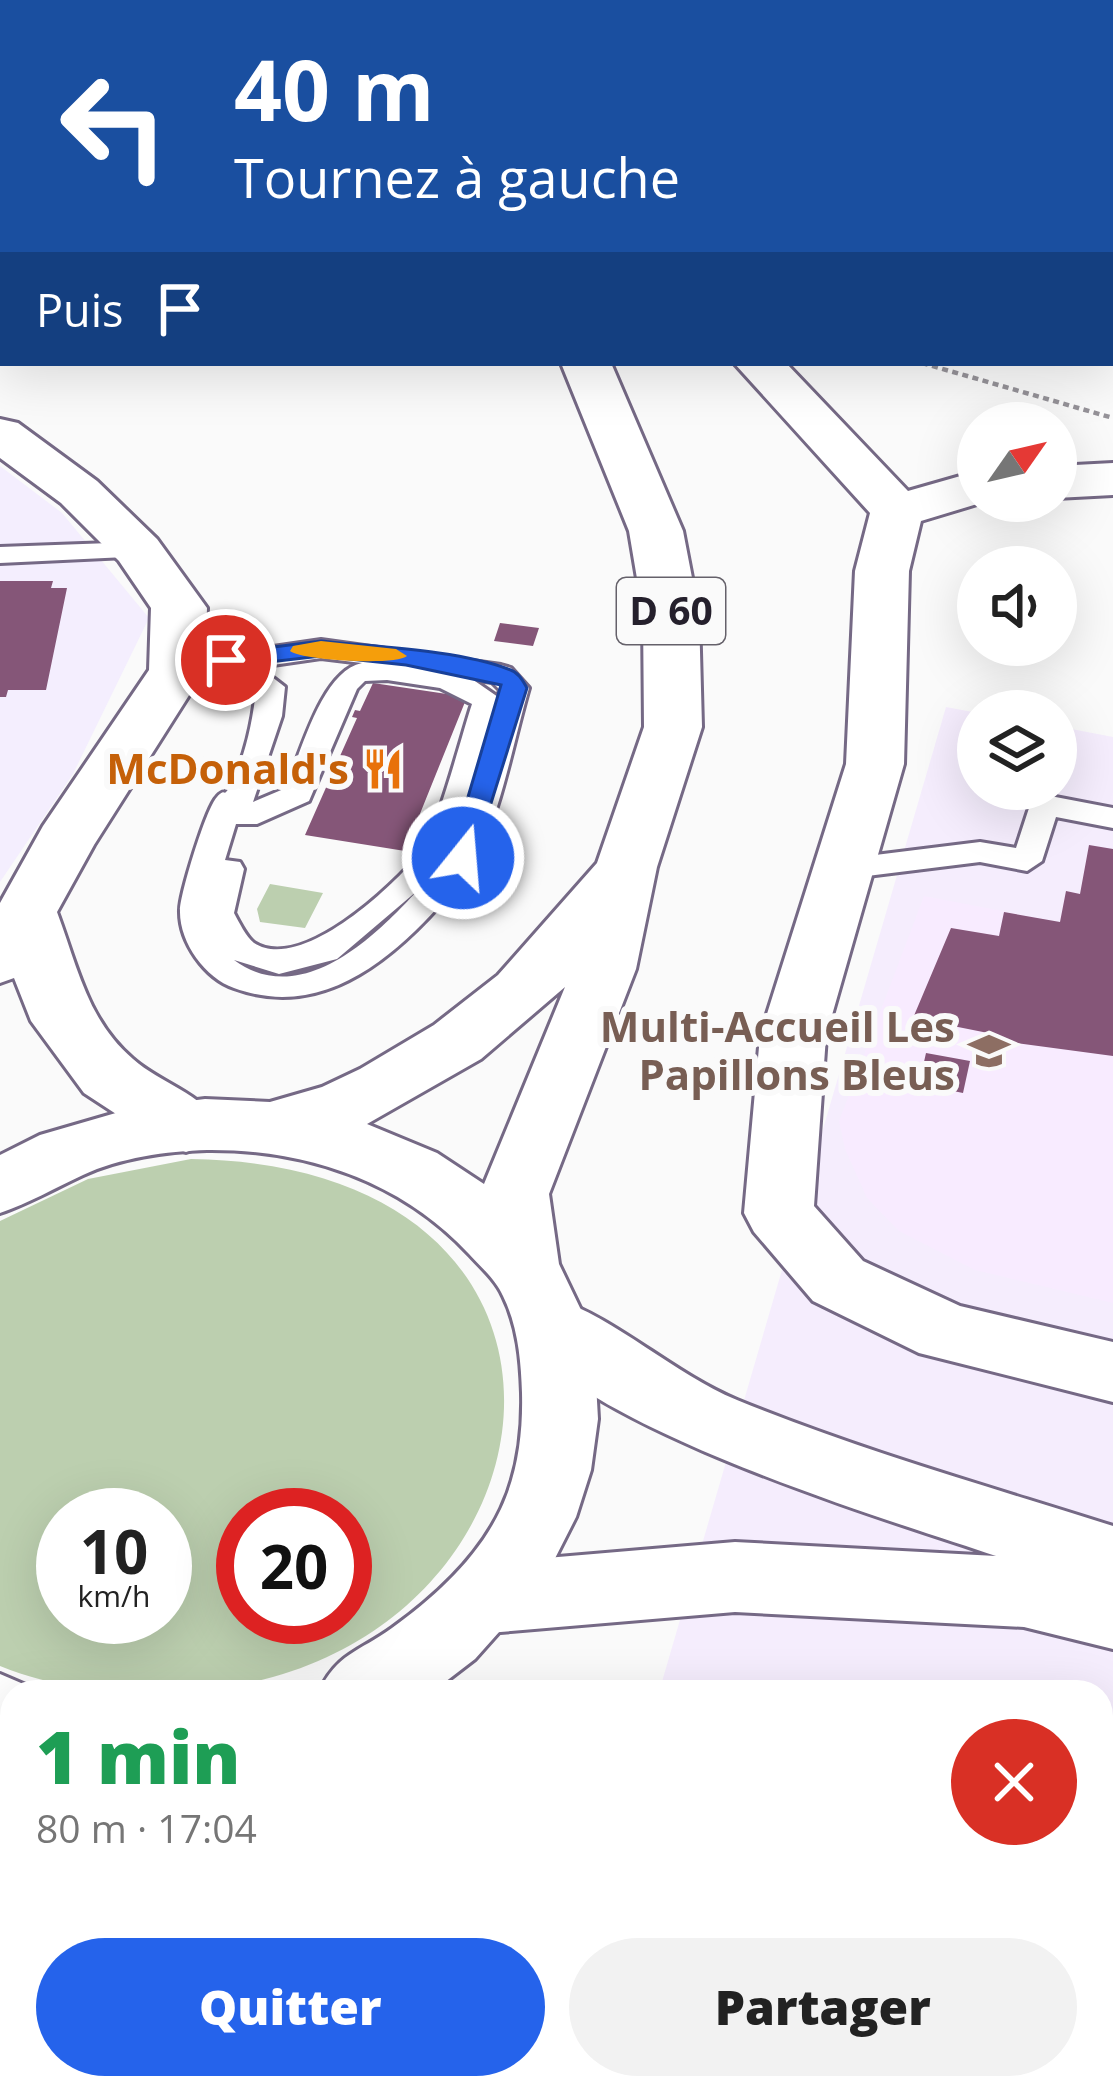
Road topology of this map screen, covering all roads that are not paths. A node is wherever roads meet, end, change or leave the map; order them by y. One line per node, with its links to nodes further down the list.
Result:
1 (587, 366): 13 (main road, D 60)
2 (762, 366): 7 (main road)
3 (0, 434): 8 (main road)
4 (1113, 478): 5 (main road)
5 (1077, 481)
6 (957, 493): 7 (main road)
7 (897, 511): 14 (main road)
8 (138, 550): 9 (lane); 10 (main road)
9 (0, 555)
10 (177, 670): 11 (lane); 11 (lane); 15 (main road)
11 (244, 807): 11 (lane)
12 (1113, 818): 14 (lane)
13 (626, 867): 17 (main road, D 60); 19 (main road, D 60)
14 (843, 868): 20 (main road)
15 (14, 937): 16 (main road)
16 (186, 1126): 17 (main road); 18 (main road)
17 (274, 1126): 19 (main road)
18 (0, 1186)
19 (538, 1296): 21 (main road); 22 (main road)
20 (1113, 1372)
21 (1113, 1560)
22 (488, 1598): 23 (main road); 24 (main road)
23 (1113, 1614)
24 (383, 1680)

